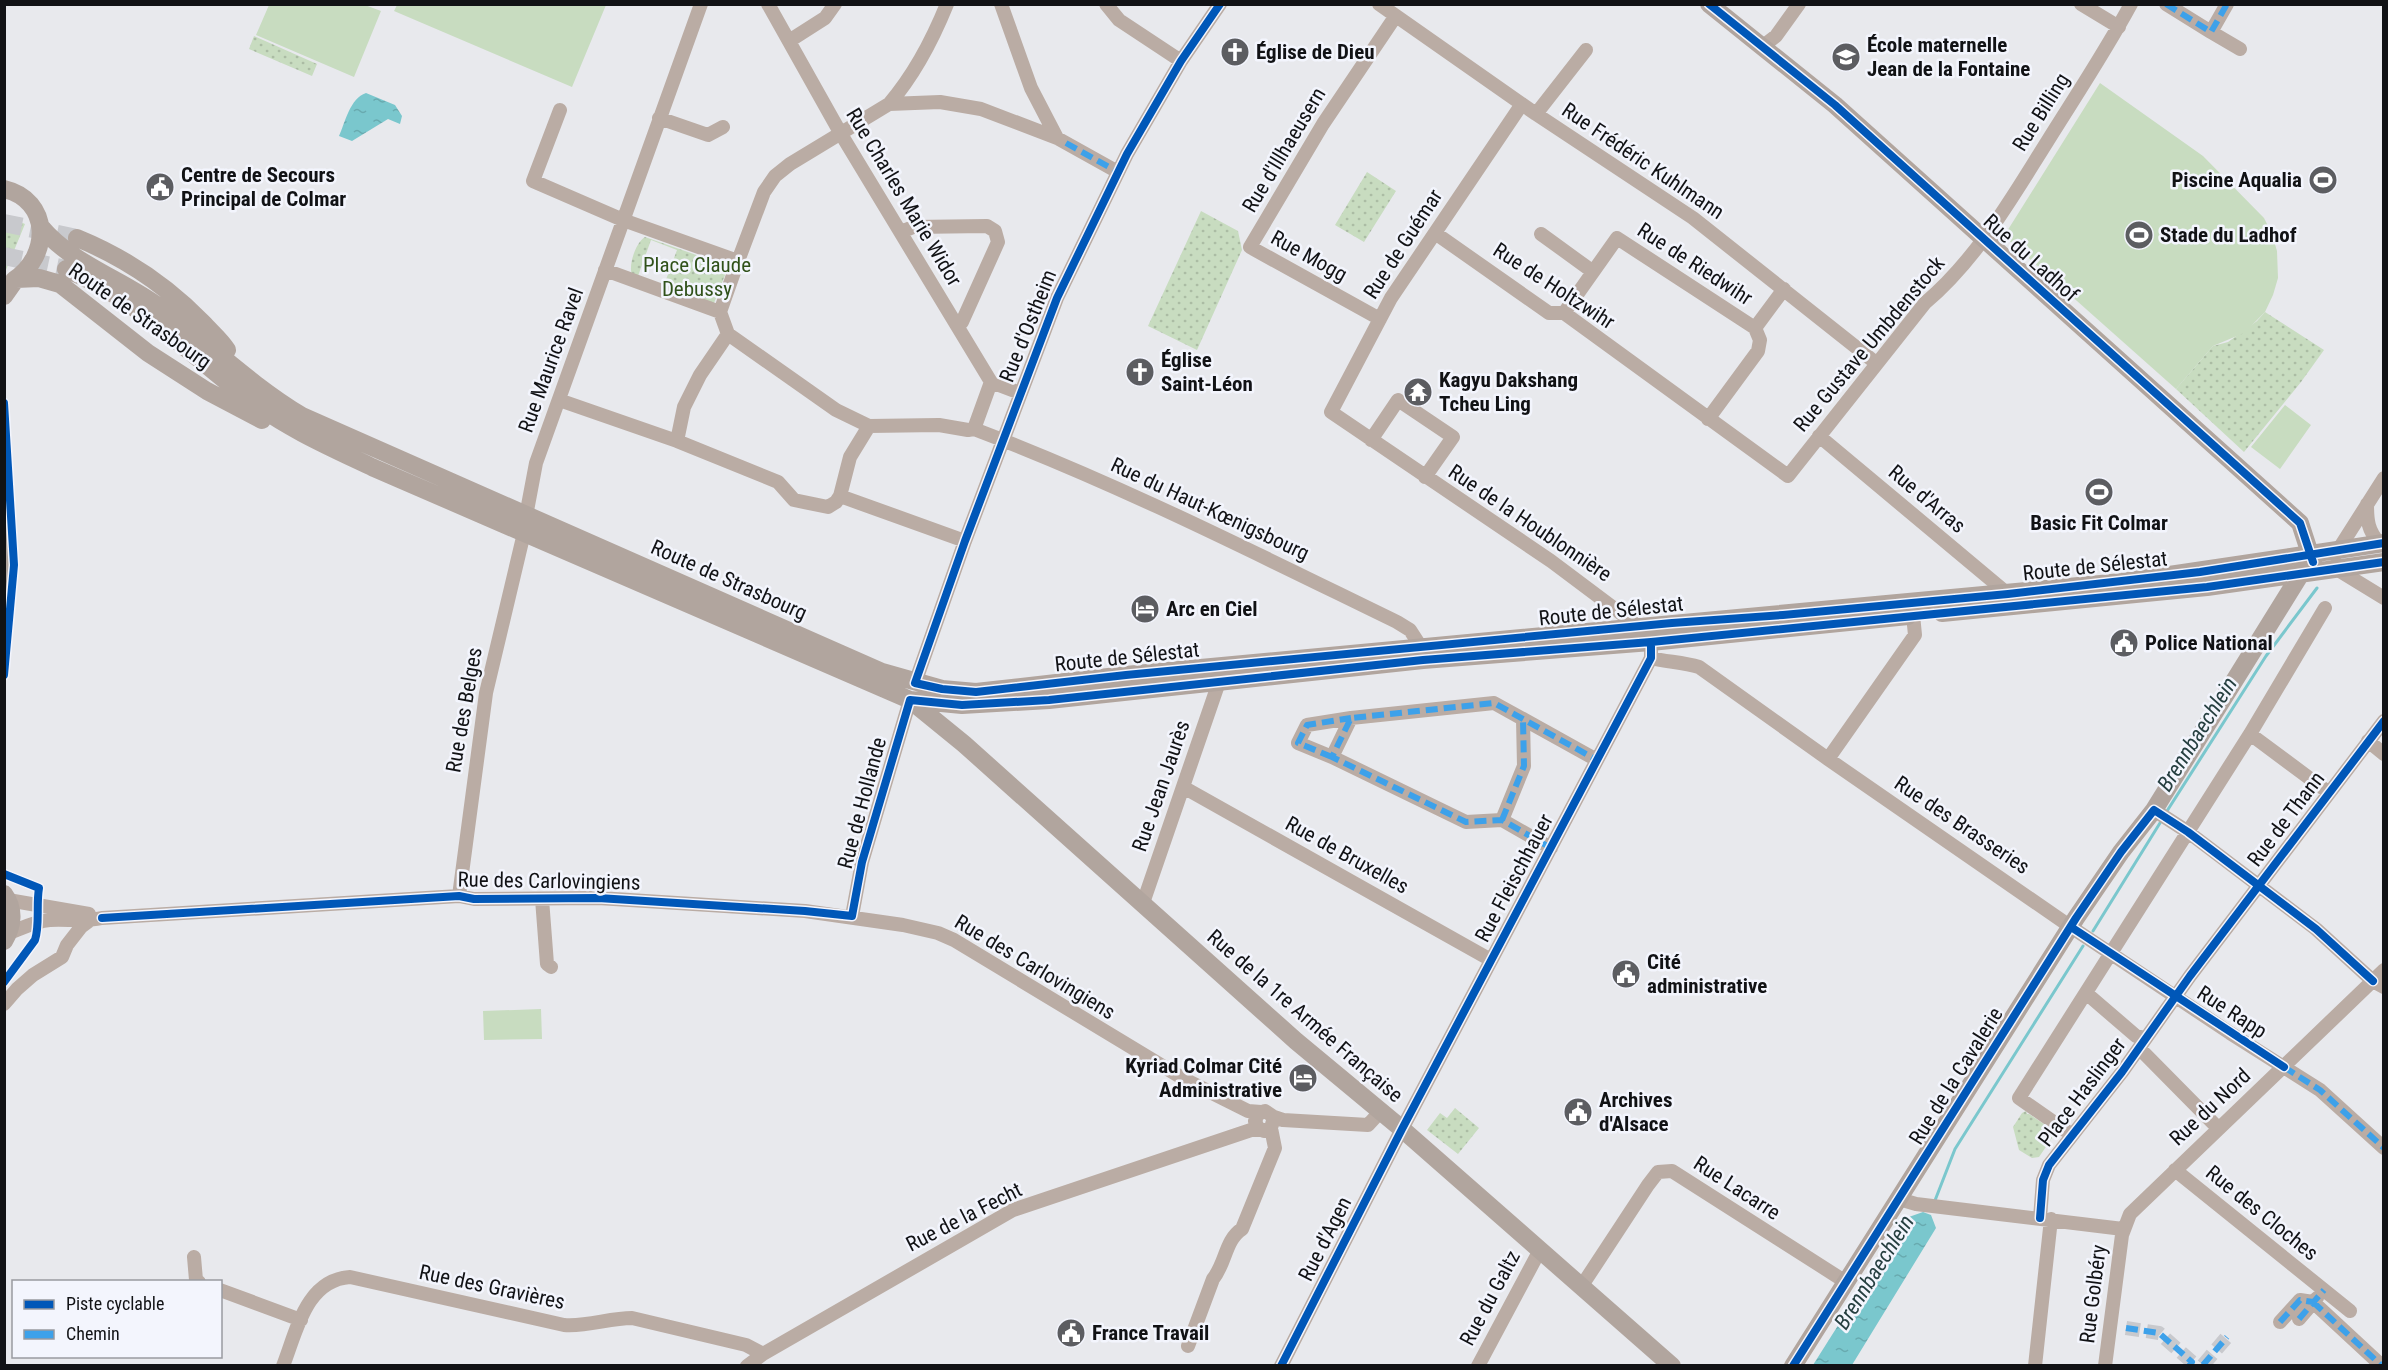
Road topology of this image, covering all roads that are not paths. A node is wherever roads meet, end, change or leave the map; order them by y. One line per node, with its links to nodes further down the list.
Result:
1 (701, 4): 27 (street, Rue Maurice Ravel)
2 (768, 4): 18 (street, Rue Charles Marie Widor)
3 (835, 4): 18 (street)
4 (947, 4): 23 (street)
5 (1001, 4): 30 (street)
6 (1107, 4): 22 (street)
7 (1220, 4): 22 (street, Rue d'Ostheim)
8 (1379, 4): 15 (street, Rue Frédéric Kuhlmann)
9 (1709, 4): 19 (main road, Rue du Ladhof)
10 (1798, 4): 19 (street)
11 (2081, 4): 16 (street)
12 (2131, 4): 16 (street, Rue Billing)
13 (2166, 4): 17 (street)
14 (2227, 4): 17 (street)
15 (1395, 17): 24 (street, Rue Frédéric Kuhlmann); 40 (street, Rue d'Illhaeusern)
16 (2119, 27): 39 (street, Rue Billing)
17 (2211, 32): 20 (street)
18 (789, 41): 29 (street, Rue Charles Marie Widor)
19 (1763, 46): 39 (main road, Rue du Ladhof)
20 (2240, 49)
21 (1586, 50): 26 (street)
22 (1181, 61): 31 (street, Rue d'Ostheim)
23 (889, 104): 29 (street); 30 (street)
24 (1522, 104): 26 (street, Rue Frédéric Kuhlmann); 36 (street, Rue de Guémar)
25 (560, 110): 33 (street)
26 (1536, 114): 46 (street, Rue Frédéric Kuhlmann)
27 (659, 118): 28 (street); 33 (street, Rue Maurice Ravel)
28 (723, 127)
29 (841, 134): 35 (street, Rue Charles Marie Widor); 41 (street)
30 (1057, 138): 31 (street)
31 (1118, 172): 57 (street, Rue d'Ostheim)
32 (7, 186): 34 (main road, Route de Strasbourg)
33 (623, 220): 41 (street); 43 (street, Rue Maurice Ravel)
34 (41, 227): 45 (main road); 55 (main road, Route de Strasbourg)
35 (901, 232): 51 (street, Rue Charles Marie Widor); 51 (street)
36 (1435, 232): 49 (street, Rue de Holtzwihr); 50 (street, Rue de Guémar)
37 (1541, 234): 44 (street)
38 (77, 238): 55 (main road, Route de Strasbourg)
39 (1983, 240): 54 (street, Rue Gustave Umbdenstock); 80 (main road, Rue du Ladhof)
40 (1250, 247): 50 (street, Rue Mogg)
41 (738, 261): 48 (street)
42 (66, 269): 63 (main road, Route de Strasbourg)
43 (605, 270): 48 (street); 58 (street, Rue Maurice Ravel)
44 (1592, 272): 49 (street, Rue de Riedwihr); 52 (street, Rue de Riedwihr)
45 (10, 281): 47 (main road); 63 (main road, Route de Strasbourg)
46 (1784, 289): 52 (street); 54 (street, Rue Frédéric Kuhlmann)
47 (4, 296)
48 (720, 312): 53 (street)
49 (1564, 313): 60 (street, Rue de Holtzwihr)
50 (1380, 319): 59 (street, Rue de Guémar)
51 (957, 326): 56 (street, Rue Charles Marie Widor)
52 (1755, 328): 60 (street)
53 (728, 334): 61 (street); 67 (street)
54 (1876, 363): 64 (street, Rue Gustave Umbdenstock)
55 (241, 372): 73 (main road, Route de Strasbourg)
56 (991, 382): 57 (street); 62 (street, Rue d'Ostheim)
57 (1020, 393): 65 (street, Rue d'Ostheim)
58 (559, 400): 67 (street); 73 (street, Rue Maurice Ravel)
59 (1331, 412): 66 (street, Rue de la Houblonnière)
60 (1708, 419): 68 (street, Rue de Holtzwihr)
61 (869, 426): 62 (street, Rue du Haut-Kœnigsbourg); 71 (street)
62 (974, 429): 65 (street, Rue du Haut-Kœnigsbourg)
63 (301, 432): 73 (main road, Route de Strasbourg)
64 (1819, 436): 68 (street, Rue Gustave Umbdenstock); 83 (street, Rue d'Arras)
65 (1003, 440): 75 (street, Rue d'Ostheim); 86 (street, Rue du Haut-Kœnigsbourg)
66 (1371, 440): 69 (street, Rue de la Houblonnière); 69 (street, Rue de la Houblonnière)
67 (677, 441): 71 (street)
68 (1788, 476)
69 (1425, 477): 87 (street, Rue de la Houblonnière)
70 (2384, 478): 72 (street)
71 (840, 496): 75 (street)
72 (2367, 504): 76 (street); 78 (street)
73 (525, 525): 92 (main road, Route de Strasbourg); 111 (street, Rue des Belges)
74 (4, 529): 81 (main road)
75 (965, 541): 92 (street, Rue d'Ostheim)
76 (2381, 543): 77 (main road)
77 (2358, 547): 78 (main road); 80 (main road, Rue de la Cavalerie)
78 (2339, 550): 80 (main road)
79 (2384, 562): 80 (main road)
80 (2328, 568): 82 (street); 83 (main road, Route de Sélestat); 106 (main road, Rue de la Cavalerie)
81 (4, 589)
82 (2384, 598)
83 (2009, 600): 85 (main road, Route de Sélestat); 87 (main road, Route de Sélestat)
84 (2325, 608): 98 (street, Place Haslinger)
85 (1913, 615): 89 (main road, Route de Sélestat); 102 (street)
86 (1396, 622): 88 (street); 90 (street, Rue du Haut-Kœnigsbourg)
87 (1640, 627): 89 (main road, Route de Sélestat); 90 (main road, Route de Sélestat)
88 (1401, 649): 90 (main road, Route de Sélestat); 92 (main road, Route de Sélestat)
89 (1651, 650): 90 (main road, Route de Sélestat); 102 (street, Rue des Brasseries); 103 (street, Rue Fleischhauer)
90 (1422, 654): 91 (main road, Route de Sélestat)
91 (1219, 682): 93 (main road, Route de Sélestat); 104 (street, Rue Jean Jaurès)
92 (912, 692): 93 (main road, Route de Sélestat); 97 (main road, Rue de la 1re Armée Française); 115 (street, Rue de Hollande)
93 (962, 705): 97 (main road)
94 (1351, 718): 95 (street); 101 (street); 101 (street)
95 (1523, 720): 103 (street); 107 (street)
96 (2384, 721): 99 (street, Rue de Thann)
97 (948, 730): 114 (main road, Rue de la 1re Armée Française)
98 (2250, 734): 105 (street); 108 (street, Place Haslinger)
99 (2368, 741): 100 (street); 105 (street, Rue de Thann)
100 (2384, 754)
101 (1332, 757): 107 (street)
102 (1828, 759): 118 (street, Rue des Brasseries)
103 (1597, 760): 109 (street, Rue Fleischhauer)
104 (1183, 787): 114 (street, Rue Jean Jaurès); 122 (street, Rue de Bruxelles)
105 (2328, 792): 110 (street, Rue de Thann)
106 (2154, 810): 108 (street); 118 (main road, Rue de la Cavalerie)
107 (1502, 820): 109 (street)
108 (2188, 832): 110 (street); 121 (street, Place Haslinger)
109 (1551, 848): 122 (street, Rue Fleischhauer)
110 (2258, 886): 125 (street); 127 (street, Rue de Thann)
111 (459, 896): 113 (street, Rue des Carlovingiens); 117 (street, Rue des Carlovingiens)
112 (6, 897): 117 (street, Rue des Carlovingiens); 119 (main road)
113 (542, 899): 115 (street, Rue des Carlovingiens); 123 (street)
114 (1143, 903): 131 (main road, Rue de la 1re Armée Française)
115 (852, 916): 132 (street, Rue des Carlovingiens)
116 (50, 920): 117 (street, Rue des Carlovingiens); 119 (street, Rue des Carlovingiens); 120 (street)
117 (95, 920): 120 (street)
118 (2071, 927): 121 (street, Rue Rapp); 138 (main road, Rue de la Cavalerie)
119 (7, 937)
120 (67, 945): 128 (street)
121 (2111, 953): 126 (street, Place Haslinger); 127 (street, Rue Rapp)
122 (1491, 960): 134 (street, Rue Fleischhauer)
123 (551, 967)
124 (2384, 970): 125 (street, Rue du Nord)
125 (2378, 984): 130 (street, Rue du Nord)
126 (2086, 993): 129 (street, Place Haslinger); 135 (street, Place Haslinger)
127 (2175, 997): 129 (street, Place Haslinger); 130 (street, Rue Rapp)
128 (4, 1004)
129 (2142, 1043): 133 (street); 135 (street, Place Haslinger)
130 (2284, 1067): 133 (street, Rue du Nord); 136 (street, Rue Rapp)
131 (1380, 1112): 132 (street, Rue de la Fecht); 134 (main road, Rue de la 1re Armée Française)
132 (1263, 1122): 153 (street); 154 (street, Rue de la Fecht)
133 (2218, 1128): 137 (street, Rue du Nord)
134 (1402, 1129): 141 (main road, Rue de la 1re Armée Française); 157 (street, Rue d'Agen)
135 (2072, 1135): 139 (street, Place Haslinger)
136 (2384, 1148)
137 (2175, 1170): 140 (street, Rue du Nord); 146 (street, Rue des Cloches)
138 (1907, 1202): 139 (street); 144 (main road, Rue de la Cavalerie)
139 (2045, 1218): 140 (street); 161 (street, Place Haslinger)
140 (2123, 1228): 162 (street, Rue Golbéry)
141 (1540, 1250): 145 (main road, Rue de la 1re Armée Française); 158 (street, Rue du Galtz)
142 (194, 1257): 143 (street)
143 (196, 1280)
144 (1846, 1282): 145 (street, Rue Lacarre); 160 (main road, Rue de la Cavalerie)
145 (1581, 1287): 159 (main road, Rue de la 1re Armée Française)
146 (2324, 1290): 148 (street, Rue des Cloches); 149 (street, Rue des Cloches)
147 (222, 1291): 151 (street)
148 (2313, 1302): 150 (street, Rue des Cloches); 152 (street); 163 (street)
149 (2350, 1311)
150 (2299, 1319)
151 (301, 1320): 154 (street, Rue des Gravières); 155 (street, Rue des Gravières)
152 (2280, 1322)
153 (1188, 1346)
154 (763, 1354): 156 (street, Rue de la Fecht)
155 (283, 1365)
156 (747, 1365)
157 (1281, 1365)
158 (1478, 1365)
159 (1671, 1365)
160 (1793, 1365)
161 (2035, 1365)
162 (2105, 1365)
163 (2382, 1365)

